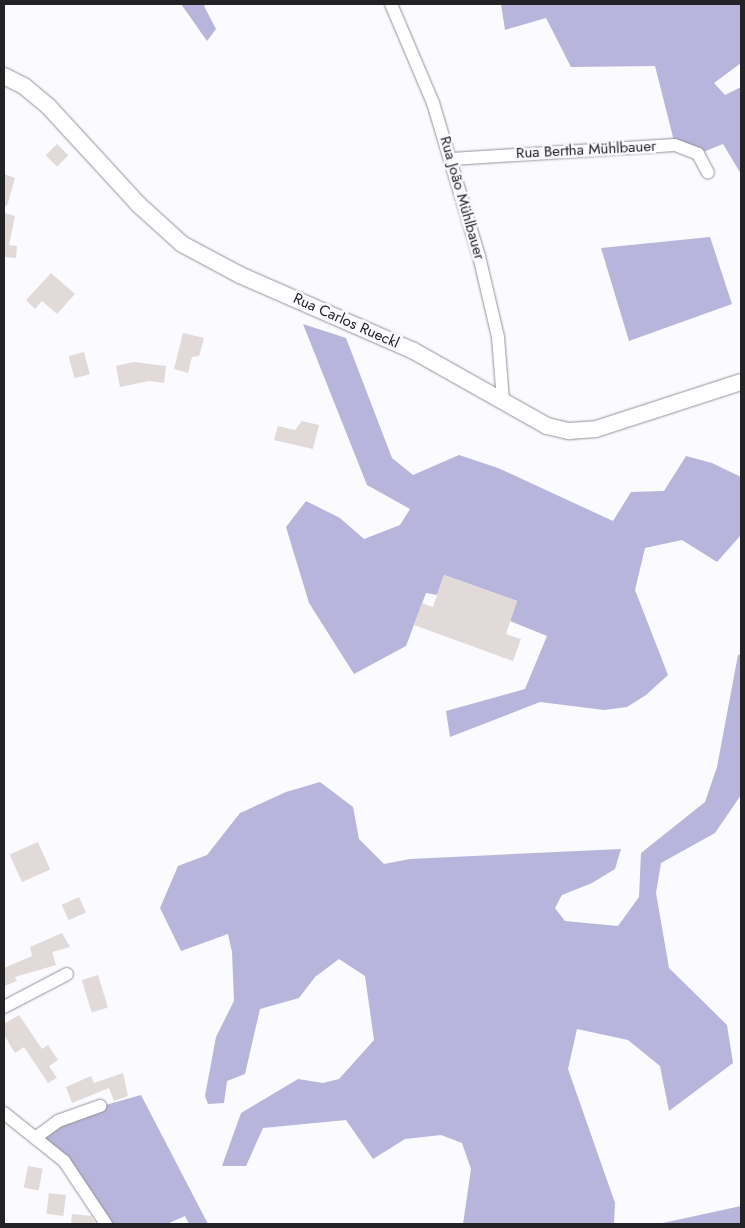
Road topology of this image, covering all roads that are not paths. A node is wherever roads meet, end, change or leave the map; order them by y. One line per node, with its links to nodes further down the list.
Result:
1 (391, 4): 3 (street, Rua João Mühlbauer)
2 (4, 76): 6 (street, Rua Carlos Rueckl)
3 (451, 159): 4 (street, Rua Bertha Mühlbauer); 6 (street, Rua João Mühlbauer)
4 (708, 173)
5 (741, 382): 6 (street, Rua Carlos Rueckl)
6 (503, 401)
7 (67, 974): 8 (street)
8 (4, 1007)
9 (100, 1106): 11 (street)
10 (4, 1113): 11 (street)
11 (35, 1138): 12 (street)
12 (106, 1224)

